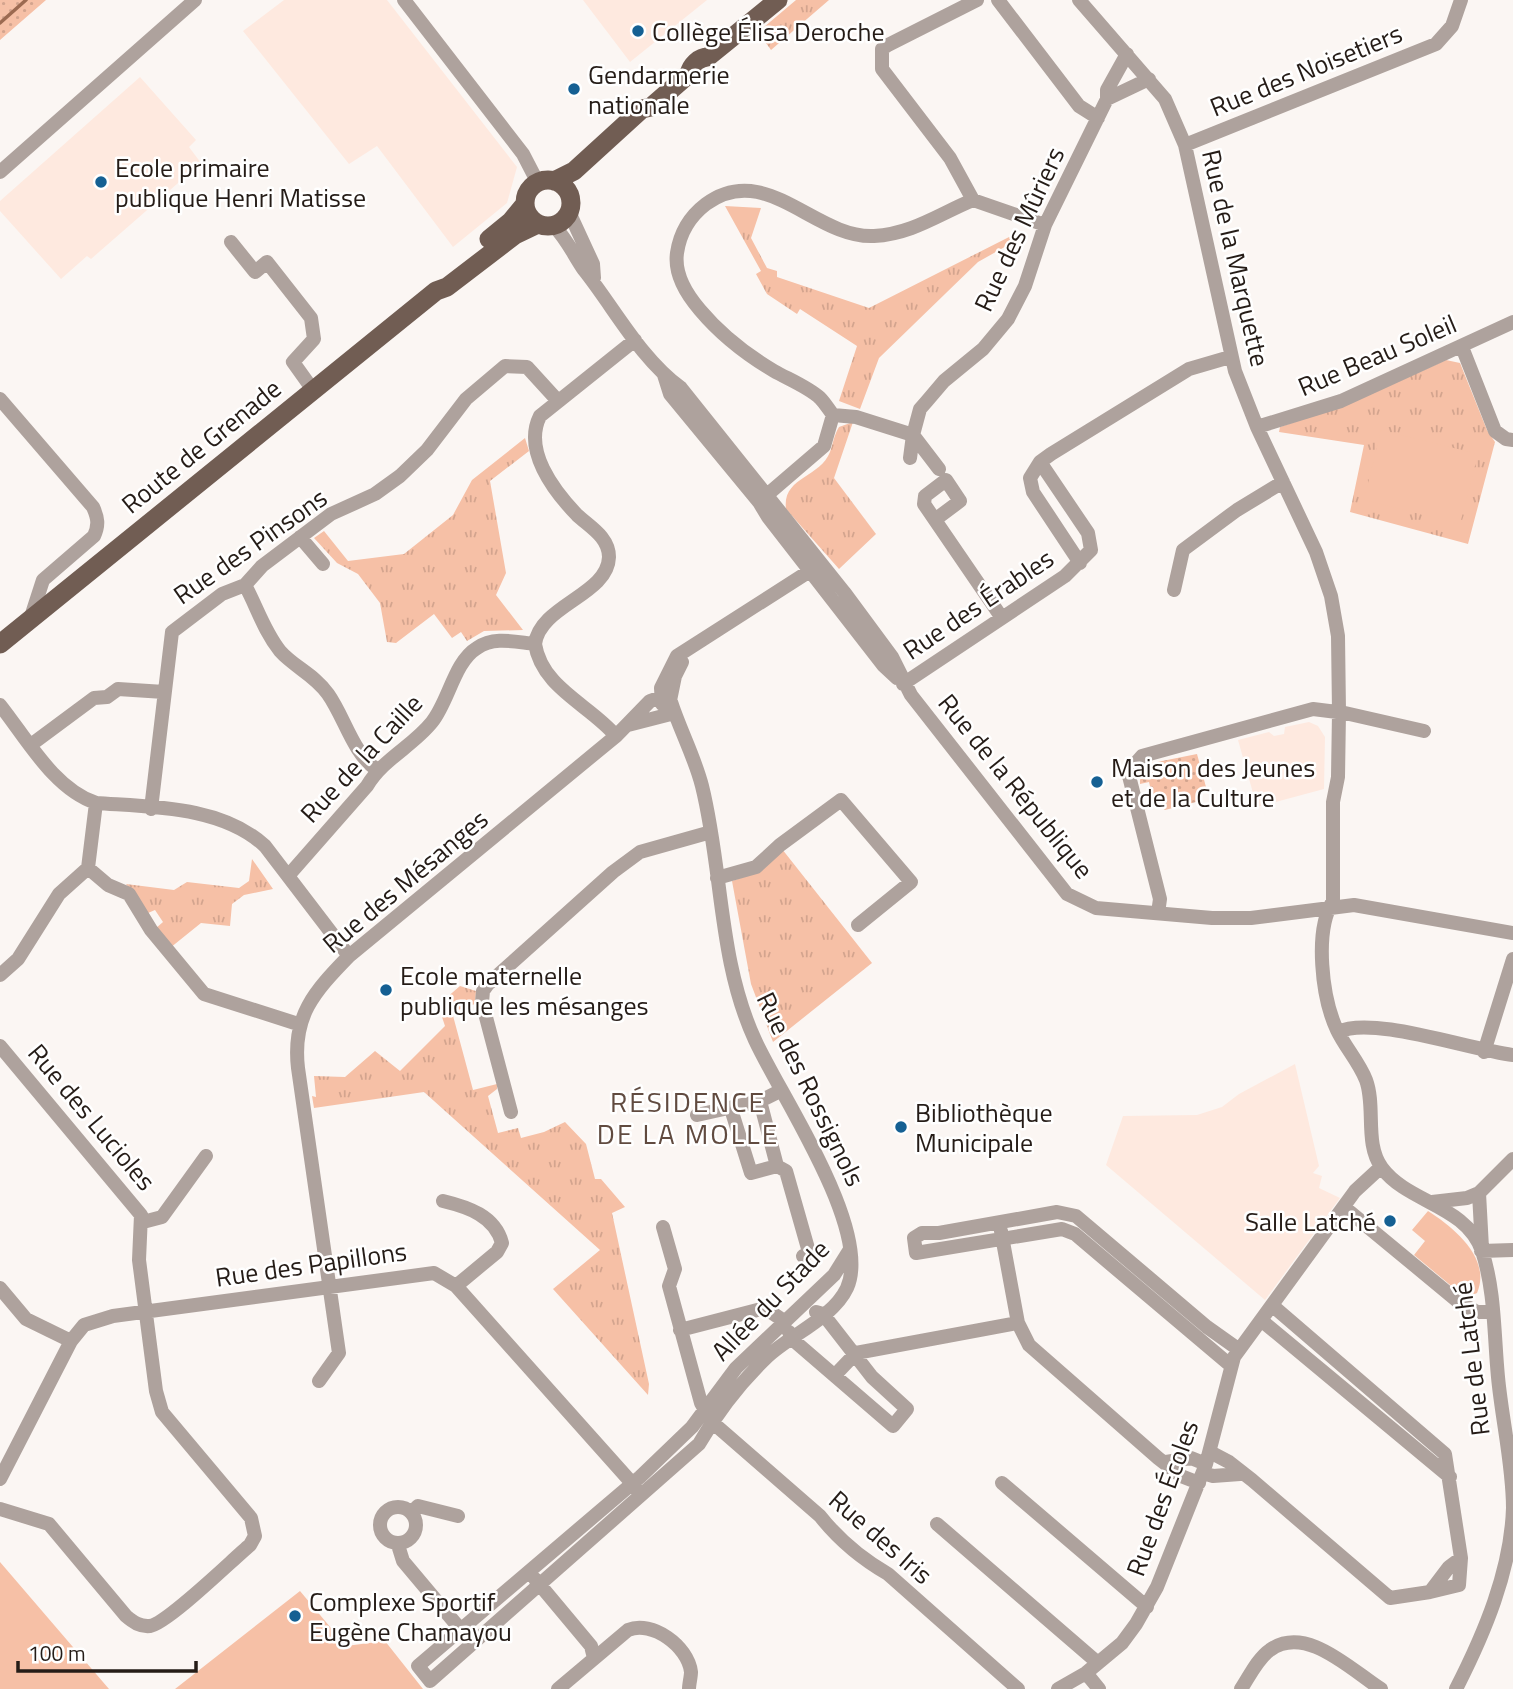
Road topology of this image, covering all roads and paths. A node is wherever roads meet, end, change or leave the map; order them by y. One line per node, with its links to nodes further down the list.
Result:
1 (195, 0): 14 (street)
2 (404, 0): 15 (street)
3 (778, 0): 11 (main road)
4 (977, 0): 16 (street)
5 (998, 0): 12 (street)
6 (1079, 0): 8 (street, Rue de la Marquette)
7 (1461, 0): 13 (street, Rue des Noisetiers)
8 (1127, 54): 9 (street, Rue de la Marquette); 10 (street, Rue des Mûriers)
9 (1149, 79): 10 (street); 13 (street, Rue de la Marquette)
10 (1107, 99): 12 (street, Rue des Mûriers)
11 (651, 107): 15 (main road); 18 (main road)
12 (1098, 118): 20 (street, Rue des Mûriers)
13 (1185, 145): 27 (street, Rue de la Marquette)
14 (0, 172)
15 (546, 182): 17 (main road); 18 (main road)
16 (973, 200): 20 (street); 31 (street)
17 (526, 204): 19 (main road); 23 (main road, Route de Grenade)
18 (569, 204): 19 (main road); 22 (street, Rue de la République)
19 (546, 225): 22 (street, Rue de la République); 23 (main road, Route de Grenade)
20 (1045, 225): 33 (street, Rue des Mûriers)
21 (231, 242): 28 (street)
22 (594, 278): 25 (street, Rue de la République)
23 (436, 290): 28 (main road, Route de Grenade)
24 (1513, 322): 26 (street, Rue Beau Soleil)
25 (635, 340): 30 (street); 39 (street, Rue de la République)
26 (1462, 347): 32 (street, Rue Beau Soleil); 34 (street)
27 (1230, 357): 32 (street, Rue de la Marquette); 36 (street)
28 (313, 390): 47 (main road, Route de Grenade)
29 (0, 399): 47 (street)
30 (558, 401): 41 (street, Rue des Pinsons); 50 (street)
31 (833, 415): 33 (street); 39 (street)
32 (1257, 427): 38 (street, Rue de la Marquette)
33 (913, 435): 35 (street, Rue des Mûriers); 37 (street)
34 (1513, 440)
35 (910, 458)
36 (1040, 462): 42 (street, Rue des Érables); 42 (street, Rue des Érables)
37 (939, 468)
38 (1283, 482): 46 (street); 55 (street, Rue de la Marquette)
39 (766, 496): 44 (street, Rue de la République)
40 (936, 519): 48 (street)
41 (300, 537): 43 (street); 45 (street, Rue des Pinsons)
42 (1080, 563): 48 (street, Rue des Érables)
43 (323, 564)
44 (815, 567): 51 (street, Rue de la République); 53 (street)
45 (245, 585): 52 (street, Rue des Pinsons); 60 (street)
46 (1174, 590)
47 (32, 612): 49 (main road, Route de Grenade)
48 (1002, 618): 51 (street, Rue des Érables)
49 (0, 644)
50 (535, 644): 58 (street); 60 (street, Rue de la Caille)
51 (904, 684): 68 (street, Rue de la République)
52 (164, 692): 59 (street); 62 (street, Rue des Pinsons)
53 (666, 704): 56 (street, Rue des Mésanges); 56 (street, Rue des Mésanges); 63 (street, Rue des Rossignols)
54 (0, 705): 59 (street)
55 (1339, 712): 57 (street); 67 (street, Rue de la Marquette); 68 (street)
56 (628, 725): 58 (street, Rue des Mésanges)
57 (1424, 731)
58 (616, 736): 71 (street, Rue des Mésanges)
59 (32, 744): 61 (street)
60 (377, 769): 65 (street, Rue de la Caille)
61 (96, 803): 62 (street); 64 (street)
62 (150, 808): 65 (street)
63 (711, 832): 66 (street, Rue des Rossignols); 82 (street)
64 (88, 868): 73 (street); 74 (street)
65 (288, 876): 71 (street)
66 (718, 878): 69 (street); 79 (street, Rue des Rossignols)
67 (1329, 907): 68 (street, Rue de la République); 70 (street, Rue de la République); 75 (street)
68 (1158, 913)
69 (858, 926)
70 (1513, 933)
71 (349, 956): 74 (street, Rue des Mésanges)
72 (1513, 959): 77 (street)
73 (0, 975)
74 (299, 1024): 100 (street, Rue des Mésanges)
75 (1338, 1032): 77 (street); 87 (street)
76 (0, 1046): 92 (street, Rue des Lucioles)
77 (1484, 1052): 78 (street)
78 (1513, 1055)
79 (780, 1091): 80 (street); 96 (street, Rue des Rossignols)
80 (760, 1101): 81 (street); 86 (street)
81 (731, 1109): 83 (street); 86 (street)
82 (511, 1112)
83 (697, 1115)
84 (206, 1156): 92 (street, Rue des Lucioles)
85 (1513, 1159): 88 (street)
86 (777, 1166): 98 (street)
87 (1381, 1167): 90 (street, Rue de Latché); 91 (street, Rue des Écoles)
88 (1479, 1193): 90 (street); 97 (street)
89 (443, 1201): 101 (street)
90 (1432, 1202): 97 (street, Rue de Latché)
91 (1345, 1208): 104 (street, Rue des Écoles); 107 (street)
92 (143, 1222): 106 (street, Rue des Lucioles)
93 (663, 1227): 112 (street)
94 (1001, 1230): 94 (street); 99 (street); 103 (street); 111 (street)
95 (1513, 1250): 97 (street)
96 (849, 1251): 105 (street, Allée du Stade); 108 (street, Allée du Stade)
97 (1481, 1251): 107 (street, Rue de Latché)
98 (803, 1255)
99 (1153, 1280): 103 (street); 115 (street)
100 (328, 1285): 101 (street, Rue des Papillons); 106 (street, Rue des Papillons); 119 (street, Rue des Mésanges)
101 (456, 1286): 127 (street, Rue des Papillons)
102 (0, 1288): 114 (street)
103 (1143, 1292): 117 (street)
104 (1273, 1306): 109 (street, Rue des Écoles); 124 (street)
105 (801, 1307): 108 (street); 110 (street, Allée du Stade)
106 (148, 1312): 114 (street, Rue des Papillons); 128 (street, Rue des Lucioles)
107 (1493, 1312): 146 (street, Rue de Latché)
108 (823, 1314): 113 (street, Allée du Stade); 116 (street)
109 (1261, 1320): 115 (street, Rue des Écoles); 124 (street)
110 (784, 1321): 112 (street); 113 (street); 120 (street, Allée du Stade)
111 (1018, 1323): 116 (street); 121 (street)
112 (680, 1330): 120 (street)
113 (792, 1339): 118 (street); 120 (street, Allée du Stade)
114 (71, 1341): 125 (street, Rue des Papillons)
115 (1238, 1349): 117 (street, Rue des Écoles)
116 (856, 1353): 118 (street); 118 (street)
117 (1230, 1364): 122 (street, Rue des Écoles)
118 (836, 1374)
119 (319, 1381)
120 (708, 1416): 127 (street, Allée du Stade); 141 (street, Rue des Iris)
121 (1166, 1462): 122 (street); 122 (street)
122 (1204, 1468): 123 (street); 123 (street); 135 (street, Rue des Écoles)
123 (1240, 1474): 124 (street)
124 (1450, 1477)
125 (0, 1479)
126 (1002, 1483): 135 (street)
127 (638, 1489): 133 (street, Allée du Stade); 134 (street, Allée du Stade)
128 (0, 1509)
129 (412, 1512): 130 (street); 132 (street); 132 (street)
130 (458, 1516)
131 (937, 1524): 138 (street)
132 (398, 1545): 136 (street)
133 (530, 1572): 134 (street); 136 (street, Allée du Stade)
134 (539, 1585): 136 (street, Allée du Stade); 137 (street)
135 (1147, 1606): 138 (street, Rue des Écoles)
136 (461, 1630)
137 (594, 1658): 139 (street); 140 (street)
138 (1092, 1668): 142 (street, Rue des Écoles); 143 (street)
139 (558, 1689)
140 (689, 1689)
141 (1018, 1689)
142 (1058, 1689)
143 (1099, 1689)
144 (1241, 1689): 145 (street)
145 (1381, 1689)
146 (1456, 1689)

